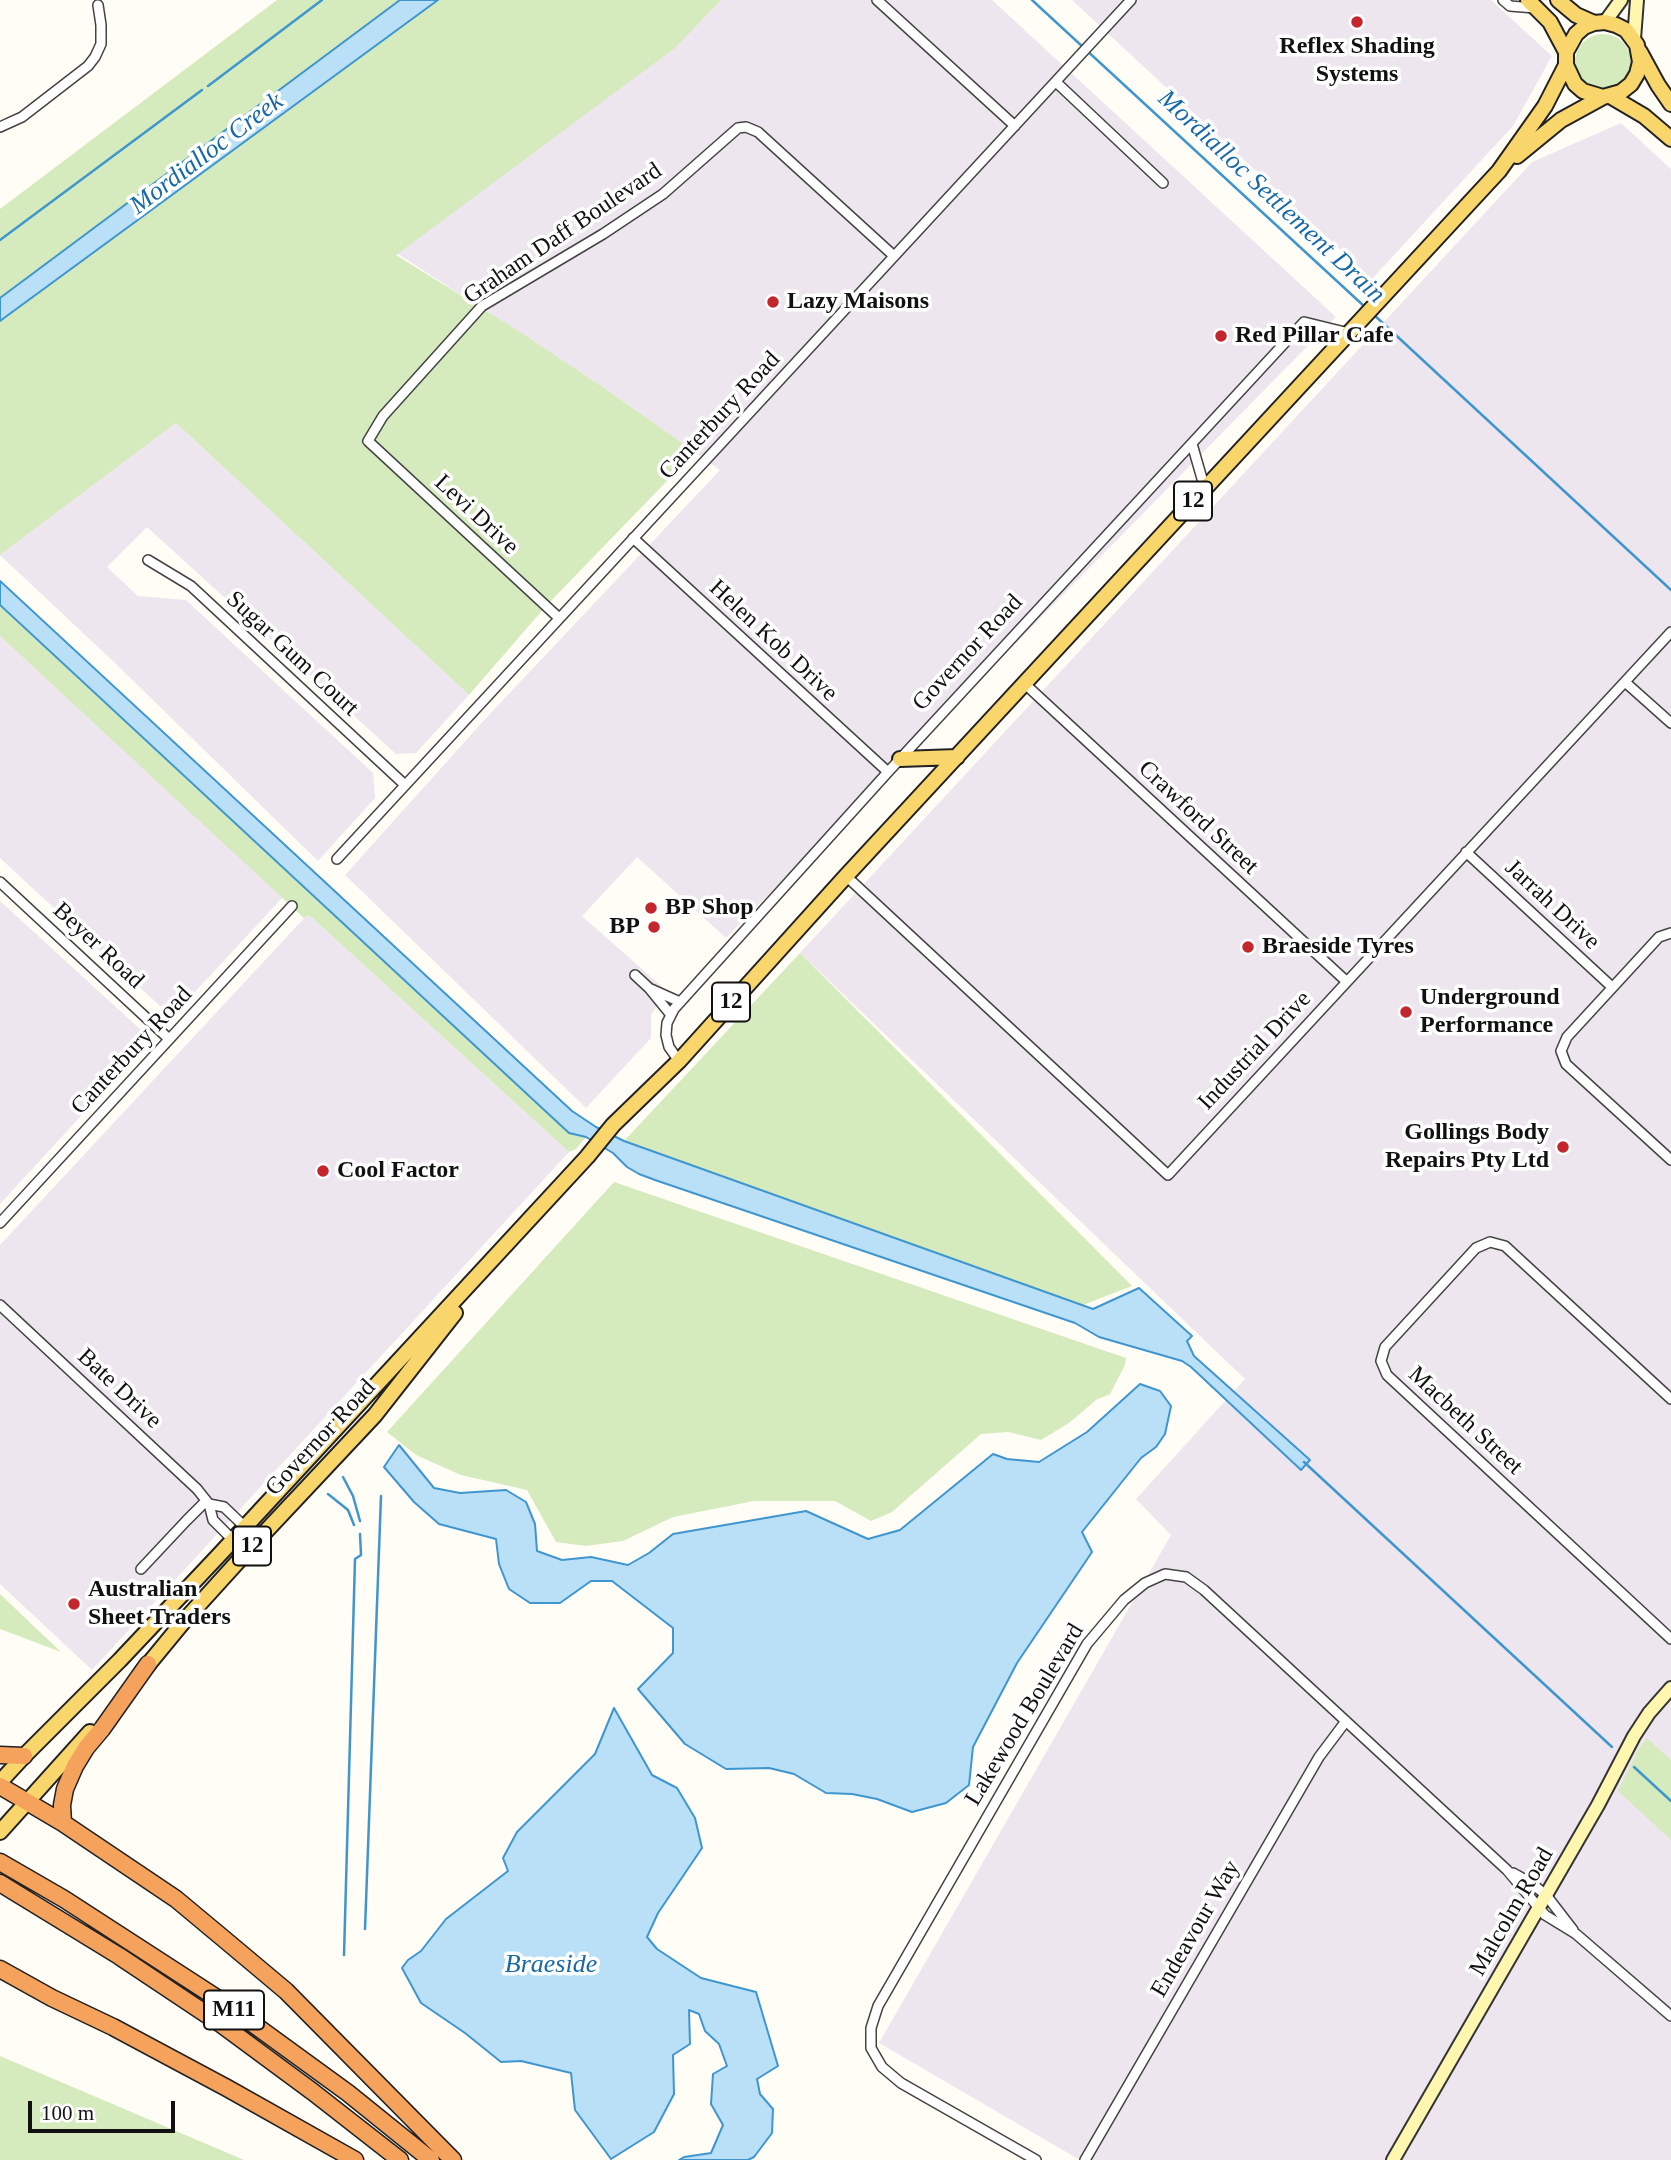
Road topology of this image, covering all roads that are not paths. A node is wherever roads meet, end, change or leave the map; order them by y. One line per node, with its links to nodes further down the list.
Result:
1 (877, 0): 15 (street)
2 (1132, 0): 12 (street, Canterbury Road)
3 (1503, 0): 7 (street)
4 (1558, 0): 9 (main road)
5 (1621, 0): 9 (street)
6 (1637, 0): 10 (street)
7 (1533, 4): 11 (main road)
8 (98, 5): 16 (street)
9 (1600, 23): 10 (main road); 11 (main road)
10 (1637, 45): 13 (main road); 14 (main road)
11 (1566, 59): 13 (main road); 18 (main road, Governor Road / 12)
12 (1056, 82): 15 (street, Canterbury Road); 19 (street)
13 (1607, 96): 17 (main road); 18 (main road, Governor Road / 12)
14 (1671, 104)
15 (1015, 126): 20 (street, Canterbury Road)
16 (0, 127)
17 (1671, 139)
18 (1499, 171): 21 (main road, Governor Road / 12)
19 (1163, 183)
20 (894, 256): 22 (street, Graham Daff Boulevard); 25 (street, Canterbury Road)
21 (1349, 333): 23 (street, Governor Road); 24 (main road, Governor Road / 12)
22 (368, 441): 27 (street, Levi Drive)
23 (1192, 444): 24 (street); 33 (street, Governor Road)
24 (1205, 489): 30 (main road, Governor Road / 12)
25 (633, 538): 27 (street, Canterbury Road); 34 (street, Helen Kob Drive)
26 (148, 560): 35 (street, Sugar Gum Court)
27 (559, 618): 35 (street, Canterbury Road)
28 (1671, 632): 29 (street, Industrial Drive)
29 (1625, 682): 31 (street); 36 (street, Industrial Drive)
30 (1024, 684): 32 (main road, Governor Road / 12); 43 (street, Crawford Street)
31 (1671, 723)
32 (957, 757): 33 (main road); 38 (main road, Governor Road / 12)
33 (900, 759): 34 (street, Governor Road)
34 (888, 772): 46 (street, Governor Road)
35 (405, 785): 37 (street, Canterbury Road)
36 (1466, 852): 43 (street, Industrial Drive); 44 (street, Jarrah Drive)
37 (337, 859)
38 (846, 876): 43 (street, Industrial Drive); 49 (main road, Governor Road / 12)
39 (0, 882): 48 (street, Beyer Road)
40 (292, 906): 48 (street, Canterbury Road)
41 (1671, 933): 44 (street)
42 (635, 975): 45 (street)
43 (1346, 981)
44 (1612, 987): 50 (street)
45 (649, 988): 46 (street); 47 (street)
46 (680, 1002): 47 (street, Governor Road)
47 (671, 1015): 49 (street)
48 (169, 1039): 51 (street, Canterbury Road)
49 (679, 1060): 52 (main road, Governor Road / 12)
50 (1671, 1160)
51 (0, 1223)
52 (497, 1255): 56 (main road, Governor Road / 12); 58 (main road, Governor Road / 12)
53 (0, 1305): 55 (street, Bate Drive)
54 (1671, 1399): 60 (street, Macbeth Street)
55 (208, 1503): 56 (street, Bate Drive); 57 (street, Bate Drive); 59 (street)
56 (245, 1527): 57 (main road, Governor Road / 12); 58 (street)
57 (233, 1540): 58 (street); 65 (main road, Governor Road / 12)
58 (252, 1546): 61 (main road, Governor Road / 12)
59 (141, 1569)
60 (1671, 1639)
61 (148, 1664): 67 (main road, Governor Road / 12); 68 (highway)
62 (1671, 1688): 73 (street, Malcolm Road)
63 (1346, 1721): 71 (street, Lakewood Boulevard); 84 (street, Lakewood Boulevard); 85 (street, Endeavour Way)
64 (0, 1755): 65 (highway)
65 (24, 1756): 66 (main road, Governor Road / 12)
66 (0, 1784): 67 (highway)
67 (28, 1801): 68 (highway); 69 (main road, Governor Road / 12)
68 (63, 1823): 83 (highway)
69 (0, 1832)
70 (0, 1862): 82 (highway, M11)
71 (1507, 1870): 73 (street, Lakewood Boulevard); 74 (street, Lakewood Boulevard)
72 (6, 1887): 81 (highway, M11)
73 (1546, 1895): 74 (street, Malcolm Road); 75 (street, Lakewood Boulevard)
74 (1538, 1908): 75 (street, Lakewood Boulevard); 86 (street, Malcolm Road)
75 (1576, 1934): 79 (street)
76 (0, 1969): 78 (highway)
77 (0, 1982): 78 (highway)
78 (52, 1998): 80 (highway)
79 (1671, 2016)
80 (355, 2160)
81 (400, 2160)
82 (430, 2160)
83 (453, 2160)
84 (1036, 2160)
85 (1084, 2160)
86 (1394, 2160)

